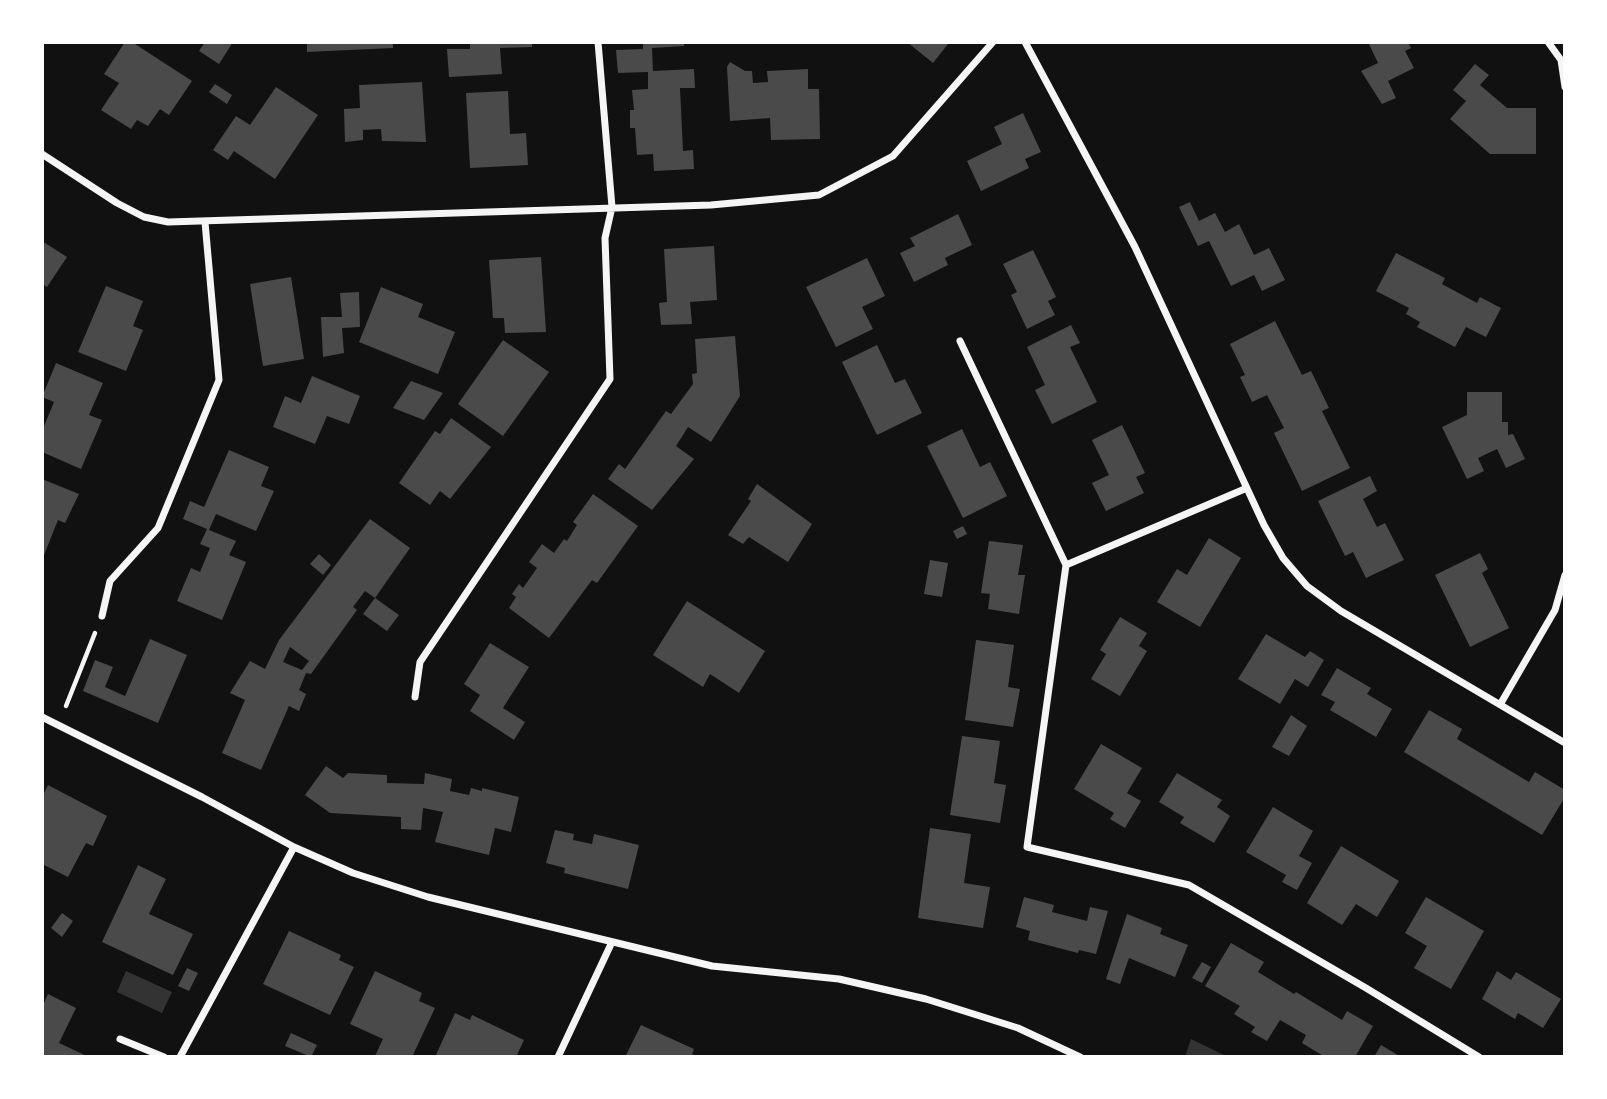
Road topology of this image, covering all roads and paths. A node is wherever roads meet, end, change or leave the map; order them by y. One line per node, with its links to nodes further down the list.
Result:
1 (598, 42): 7 (street)
2 (993, 42): 7 (street)
3 (1024, 42): 10 (street)
4 (1548, 42): 5 (street)
5 (1565, 87)
6 (42, 154): 8 (street)
7 (612, 206): 8 (street); 14 (street)
8 (205, 222): 13 (street)
9 (960, 341): 11 (street)
10 (1247, 488): 11 (street); 15 (street)
11 (1066, 565): 26 (street)
12 (1565, 575): 15 (street)
13 (102, 616): 17 (path)
14 (415, 697)
15 (1502, 704): 18 (street)
16 (42, 718): 17 (street)
17 (58, 724): 19 (street)
18 (1565, 743)
19 (294, 847): 20 (street); 23 (street)
20 (612, 942): 24 (street); 25 (street)
21 (120, 1039): 22 (street)
22 (164, 1057)
23 (180, 1057)
24 (558, 1057)
25 (1080, 1057)
26 (1479, 1057)

